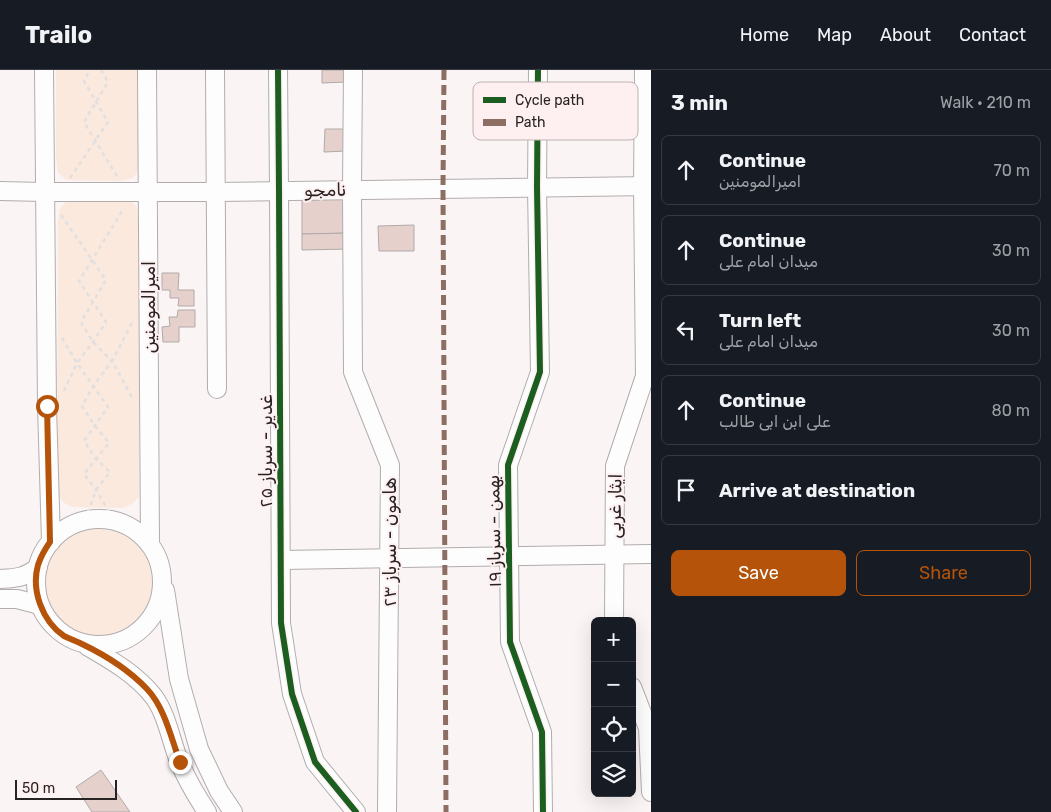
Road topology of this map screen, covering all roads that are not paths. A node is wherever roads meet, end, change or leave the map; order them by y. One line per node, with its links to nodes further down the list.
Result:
1 (44, 70): 13 (street)
2 (148, 70): 14 (street, امیرالمومنین)
3 (215, 70): 15 (street)
4 (278, 70): 10 (street, غدیر - سرباز ۲۵)
5 (353, 70): 11 (street, هامون - سرباز ۲۳)
6 (644, 70): 8 (street, ایثار غربی)
7 (537, 140): 9 (street, بهمن - سرباز ۱۹)
8 (647, 186): 9 (street, نامجو); 19 (street, ایثار غربی)
9 (537, 187): 11 (street, نامجو); 21 (street, بهمن - سرباز ۱۹)
10 (280, 190): 11 (street, نامجو); 15 (street, نامجو); 23 (street, غدیر - سرباز ۲۵)
11 (352, 190): 22 (street, هامون - سرباز ۲۳)
12 (0, 191): 13 (street, نامجو)
13 (45, 192): 14 (street, نامجو); 17 (street)
14 (148, 192): 15 (street, نامجو); 18 (street, امیرالمومنین)
15 (216, 192): 16 (street)
16 (217, 389)
17 (50, 542): 18 (street); 24 (street)
18 (150, 544): 26 (street)
19 (614, 554): 20 (street); 21 (street); 29 (street, ایثار غربی)
20 (651, 554)
21 (509, 556): 22 (street); 37 (street, بهمن - سرباز ۱۹)
22 (390, 558): 23 (street); 36 (street, هامون - سرباز ۲۳)
23 (281, 560): 35 (street, غدیر - سرباز ۲۵)
24 (38, 567): 25 (street); 28 (street)
25 (0, 579)
26 (163, 581): 30 (street); 34 (street)
27 (0, 599): 28 (street)
28 (40, 605): 30 (street)
29 (614, 617)
30 (82, 644): 33 (street)
31 (636, 696): 32 (street)
32 (651, 792)
33 (207, 812)
34 (233, 812)
35 (356, 812)
36 (387, 812)
37 (543, 812)

